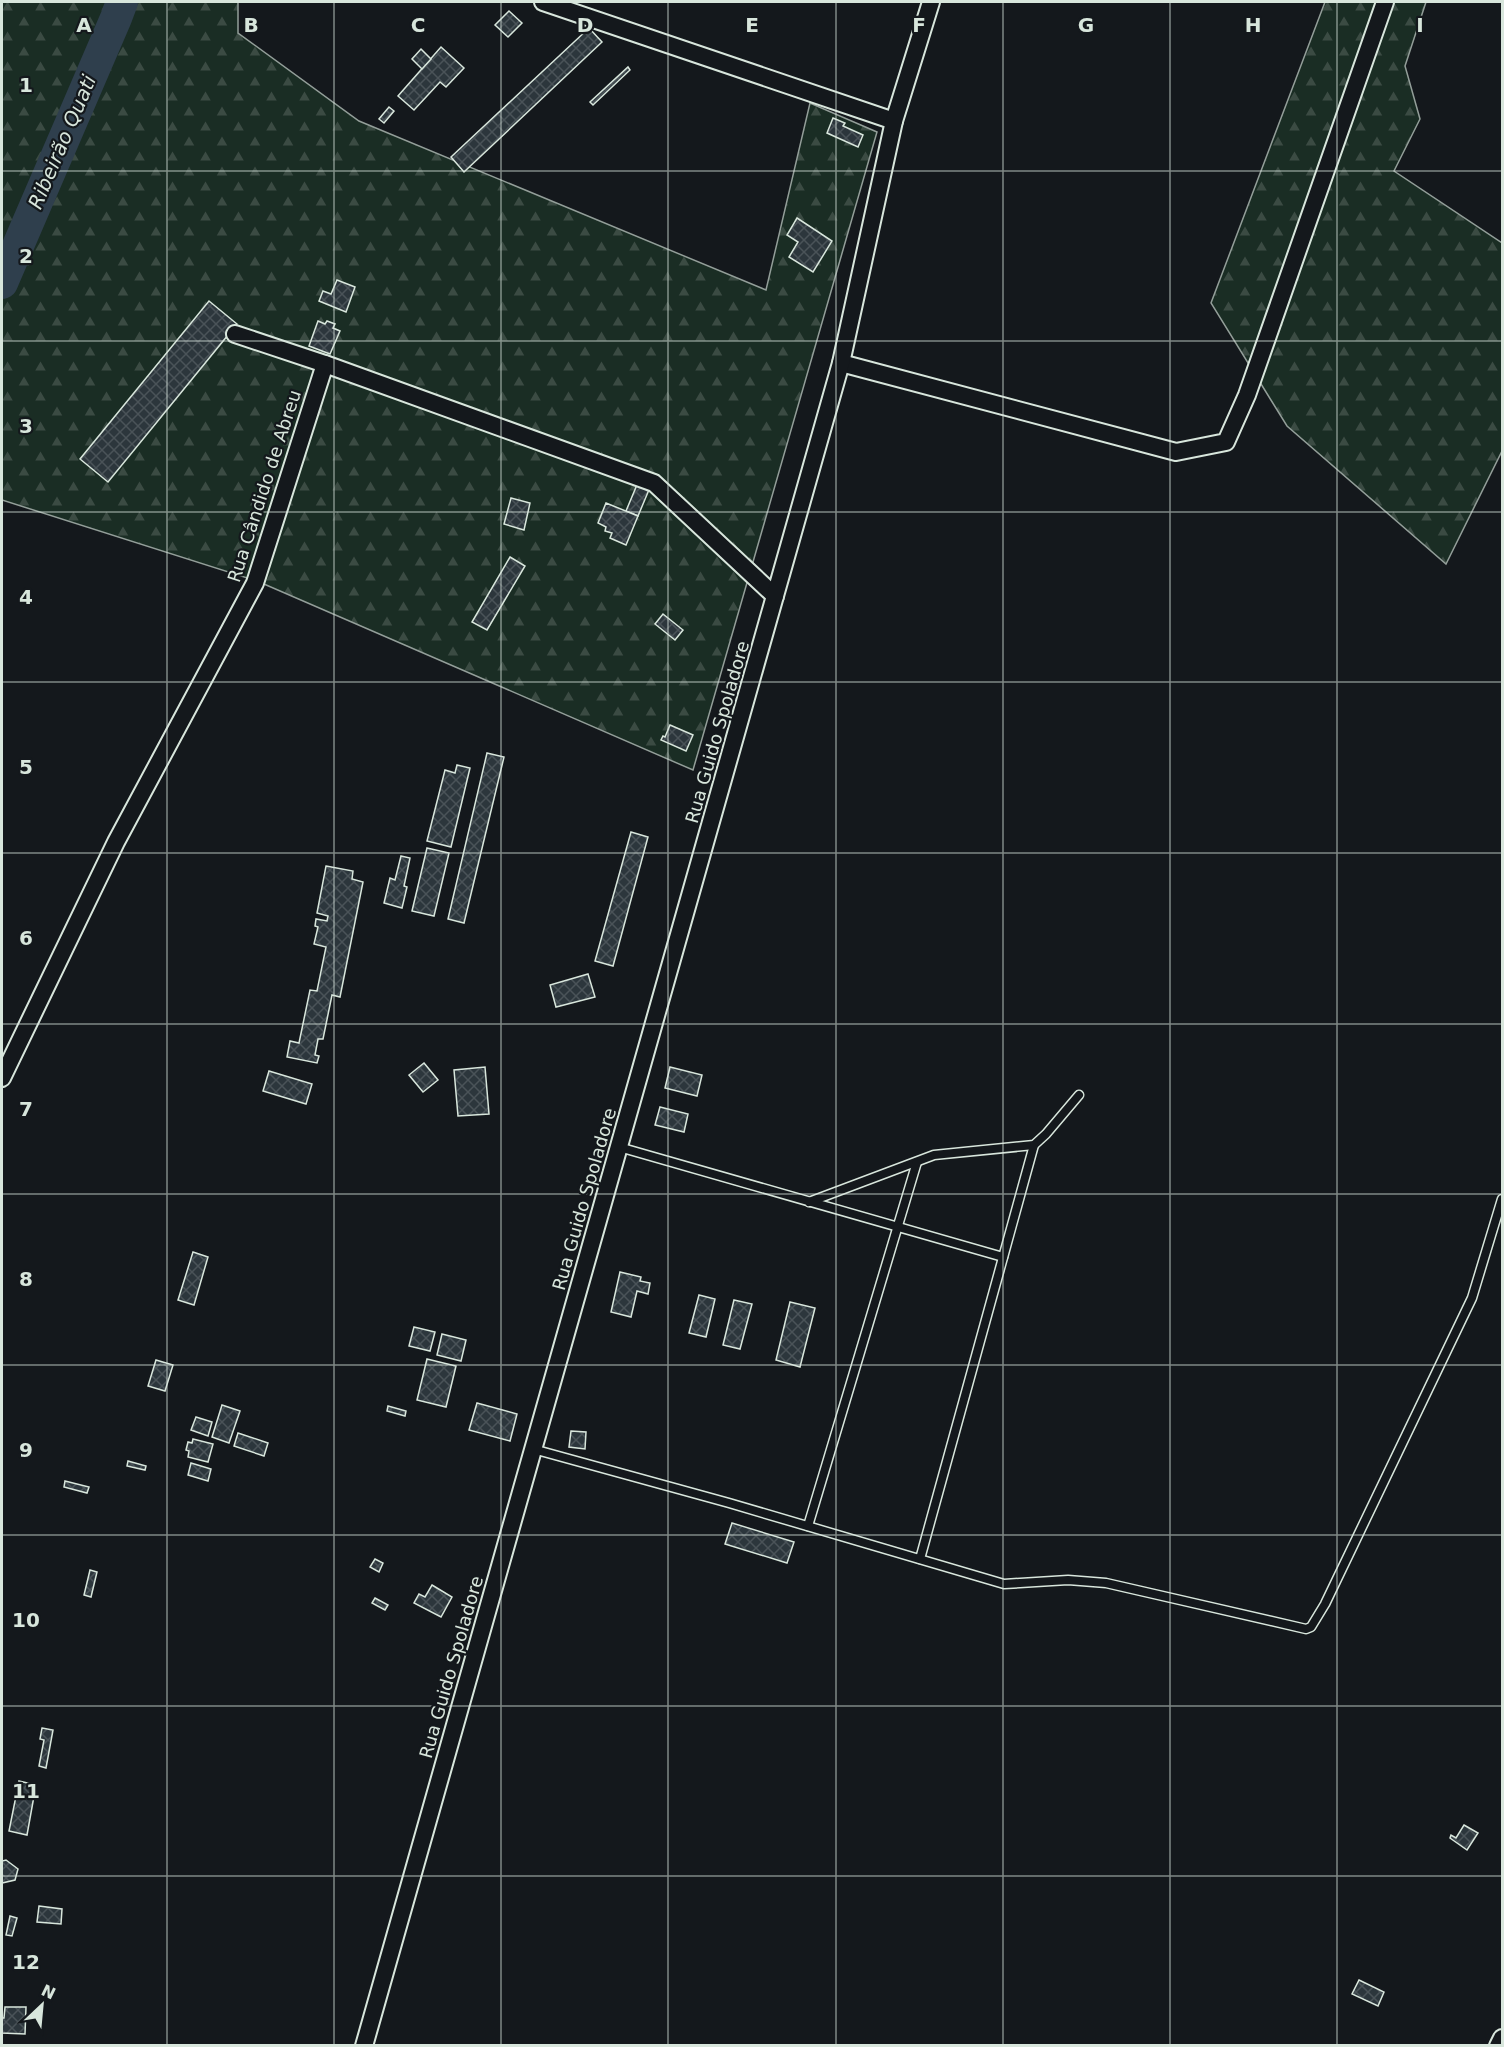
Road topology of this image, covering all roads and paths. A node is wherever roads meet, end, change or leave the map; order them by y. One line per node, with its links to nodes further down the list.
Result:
1 (543, 2): 4 (street)
2 (930, 2): 4 (street, Rua Guido Spoladore)
3 (1385, 2): 6 (street)
4 (894, 121): 6 (street, Rua Guido Spoladore)
5 (235, 334): 7 (street)
6 (841, 363): 8 (street, Rua Guido Spoladore)
7 (325, 364): 8 (street); 9 (street, Rua Cândido de Abreu)
8 (775, 596): 12 (street, Rua Guido Spoladore)
9 (2, 1078)
10 (1079, 1095): 11 (lane)
11 (1034, 1145): 13 (lane); 17 (lane)
12 (619, 1147): 15 (lane); 18 (street, Rua Guido Spoladore)
13 (916, 1162): 15 (lane); 16 (lane)
14 (1503, 1199): 20 (lane)
15 (809, 1203): 16 (lane)
16 (897, 1228): 17 (lane); 19 (lane)
17 (1003, 1257): 20 (lane)
18 (533, 1449): 19 (lane); 22 (street, Rua Guido Spoladore)
19 (808, 1526): 20 (lane)
20 (920, 1559)
21 (1503, 2038): 23 (street)
22 (364, 2046)
23 (1498, 2046)

